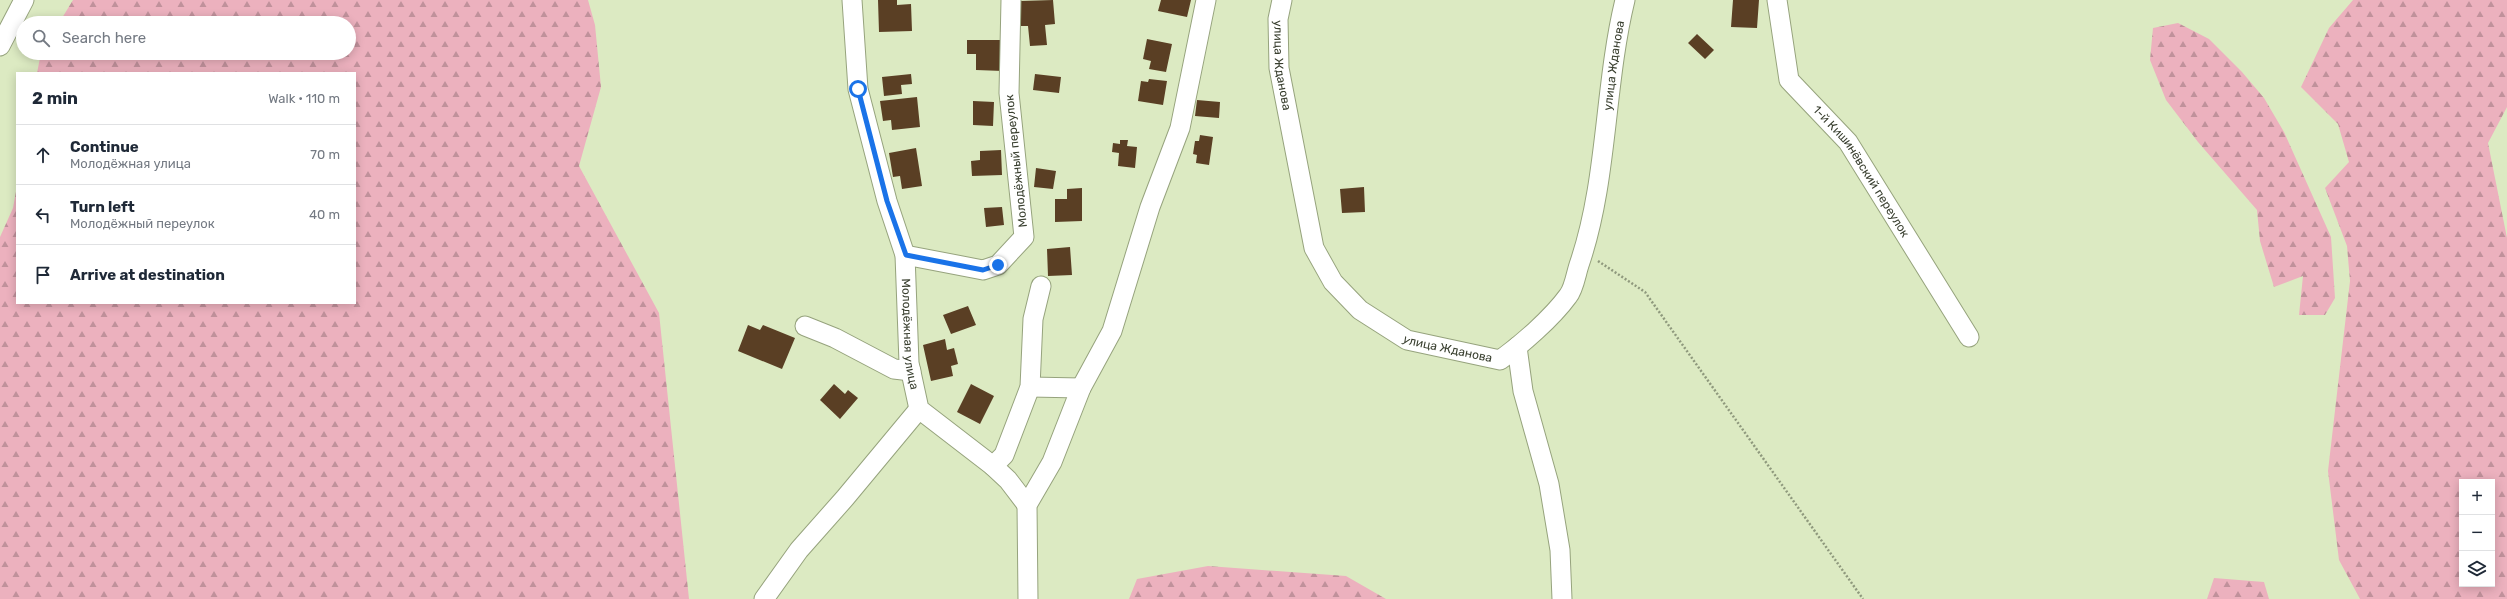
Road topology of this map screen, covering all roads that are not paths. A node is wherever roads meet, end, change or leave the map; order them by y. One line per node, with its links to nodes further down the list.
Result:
1 (24, 0): 8 (street)
2 (852, 0): 9 (street, Молодёжная улица)
3 (1011, 0): 9 (street, Молодёжный переулок)
4 (1206, 0): 16 (street)
5 (1282, 0): 13 (street, улица Жданова)
6 (1625, 0): 13 (street, улица Жданова)
7 (1777, 0): 12 (street, 1-й Кишинёвский переулок)
8 (0, 46)
9 (906, 255): 14 (street, Молодёжная улица)
10 (1041, 286): 15 (street)
11 (804, 326): 14 (street)
12 (1969, 337)
13 (1518, 347): 22 (street)
14 (911, 371): 17 (street, Молодёжная улица)
15 (1030, 388): 16 (street); 18 (street)
16 (1081, 388): 19 (street)
17 (919, 408): 18 (street); 20 (street)
18 (993, 466): 19 (street)
19 (1027, 504): 21 (street)
20 (764, 599)
21 (1028, 599)
22 (1562, 599)

